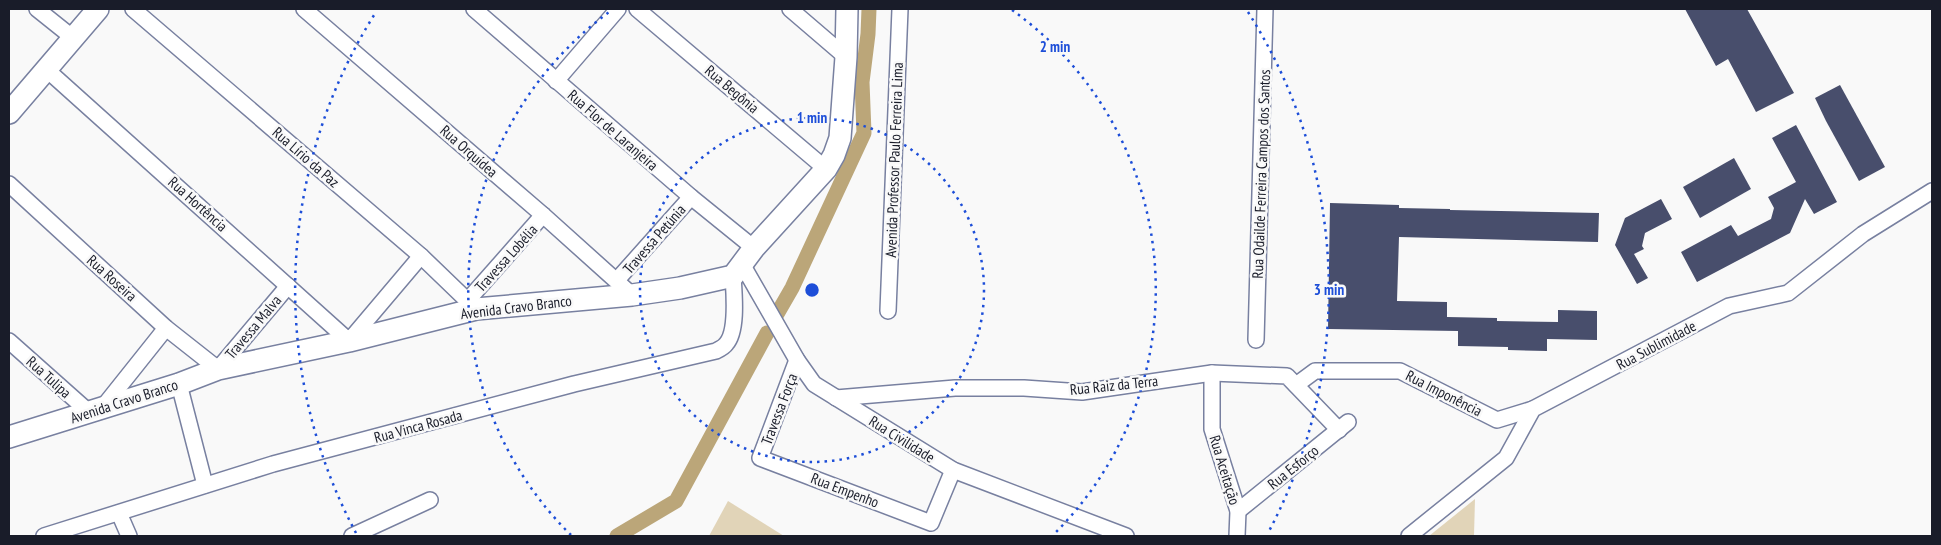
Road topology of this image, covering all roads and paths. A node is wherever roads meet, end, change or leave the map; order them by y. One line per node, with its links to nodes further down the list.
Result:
1 (37, 9): 12 (street)
2 (98, 9): 12 (street)
3 (133, 9): 22 (street, Rua Lírio da Paz)
4 (304, 9): 21 (street, Rua Orquídea)
5 (474, 9): 15 (street, Rua Flor de Laranjeira)
6 (618, 9): 15 (street)
7 (637, 9): 17 (street, Rua Begônia)
8 (790, 9): 13 (street)
9 (847, 9): 13 (street)
10 (900, 9): 27 (street, Avenida Professor Paulo Ferreira Lima)
11 (1265, 9): 29 (street, Rua Odailde Ferreira Campos dos Santos)
12 (72, 37): 14 (street)
13 (846, 56): 17 (street)
14 (46, 69): 16 (street); 24 (street, Rua Hortência)
15 (556, 81): 20 (street, Rua Flor de Laranjeira)
16 (9, 113)
17 (826, 169): 23 (street)
18 (9, 184): 28 (street, Rua Roseira)
19 (1932, 191): 38 (street, Rua Sublimidade)
20 (691, 197): 23 (street, Rua Flor de Laranjeira); 25 (street, Travessa Petúnia)
21 (543, 215): 25 (street, Rua Orquídea); 26 (street, Travessa Lobélia)
22 (421, 256): 26 (street, Rua Lírio da Paz); 31 (street)
23 (743, 263): 25 (street, Avenida Cravo Branco); 32 (street, Rua Civilidade); 44 (street, Rua Vinca Rosada)
24 (288, 286): 31 (street, Rua Hortência); 33 (street, Travessa Malva)
25 (625, 288): 26 (street, Avenida Cravo Branco)
26 (472, 304): 31 (street, Avenida Cravo Branco)
27 (888, 311)
28 (166, 328): 33 (street, Rua Roseira); 39 (street)
29 (1256, 340)
30 (9, 341): 39 (street, Rua Tulipa)
31 (348, 341): 33 (street, Avenida Cravo Branco)
32 (797, 360): 37 (street, Rua Civilidade); 42 (street, Travessa Força)
33 (218, 369): 35 (street, Avenida Cravo Branco)
34 (1212, 373): 36 (street, Rua Raiz da Terra); 37 (street, Rua Raiz da Terra); 46 (street, Rua Aceitação)
35 (179, 384): 39 (street, Avenida Cravo Branco); 44 (street)
36 (1296, 386): 38 (street, Rua Imponência); 40 (street, Rua Raiz da Terra)
37 (836, 398): 43 (street, Rua Civilidade)
38 (1533, 409): 53 (street)
39 (96, 410): 41 (street, Avenida Cravo Branco)
40 (1344, 426): 46 (street, Rua Esforço)
41 (9, 437)
42 (760, 458): 43 (street, Rua Empenho)
43 (953, 470): 51 (street, Rua Civilidade)
44 (205, 484): 47 (street, Rua Vinca Rosada)
45 (430, 500): 50 (street)
46 (1238, 511): 52 (street, Rua Aceitação)
47 (119, 513): 48 (street, Rua Vinca Rosada); 49 (street)
48 (44, 536)
49 (129, 536)
50 (352, 536)
51 (1126, 536)
52 (1237, 536)
53 (1409, 536)

